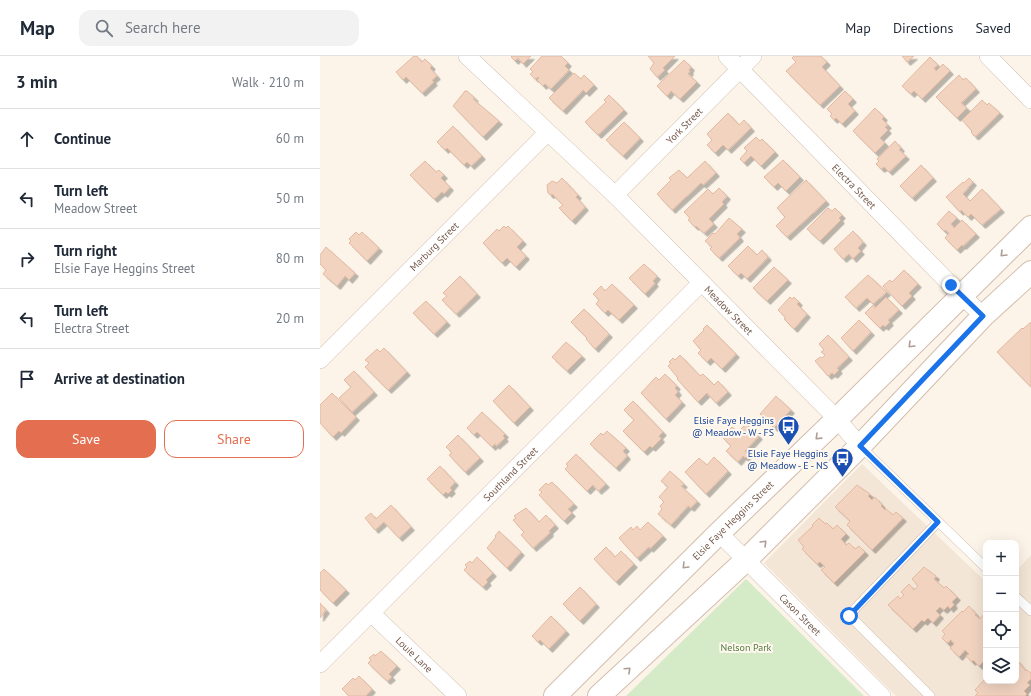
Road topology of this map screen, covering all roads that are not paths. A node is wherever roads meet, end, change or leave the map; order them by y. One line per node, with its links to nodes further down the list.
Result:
1 (467, 56): 7 (street, Meadow Street)
2 (727, 56): 5 (street, Electra Street)
3 (753, 56): 5 (street, York Street)
4 (988, 56): 6 (street)
5 (740, 69): 8 (street, York Street); 12 (street, Electra Street)
6 (1031, 100)
7 (547, 133): 8 (street, Meadow Street); 14 (street, Marburg Street)
8 (614, 195): 11 (street, Meadow Street)
9 (1028, 236): 12 (main road, Elsie Faye Heggins Street, one-way to 12)
10 (1031, 272): 13 (main road)
11 (701, 283): 15 (street, Meadow Street); 23 (street, Southland Street)
12 (961, 295): 13 (street, Electra Street); 15 (main road, Elsie Faye Heggins Street, one-way to 15)
13 (983, 316): 16 (main road)
14 (320, 360)
15 (837, 419): 16 (street, Meadow Street); 18 (main road, Elsie Faye Heggins Street, one-way to 18)
16 (860, 446): 17 (lane, Meadow Street); 19 (main road, one-way to 16)
17 (938, 522): 20 (lane, Meadow Street); 29 (lane)
18 (719, 533): 19 (street, Cason Street); 26 (main road, Elsie Faye Heggins Street, one-way to 26)
19 (746, 560): 27 (main road, one-way to 19); 28 (street, Cason Street)
20 (983, 565)
21 (1019, 600): 22 (lane)
22 (1031, 611)
23 (371, 613): 24 (street, Southland Street); 25 (street, Louie Lane)
24 (320, 664)
25 (458, 696)
26 (555, 696)
27 (599, 696)
28 (882, 696)
29 (930, 696)

